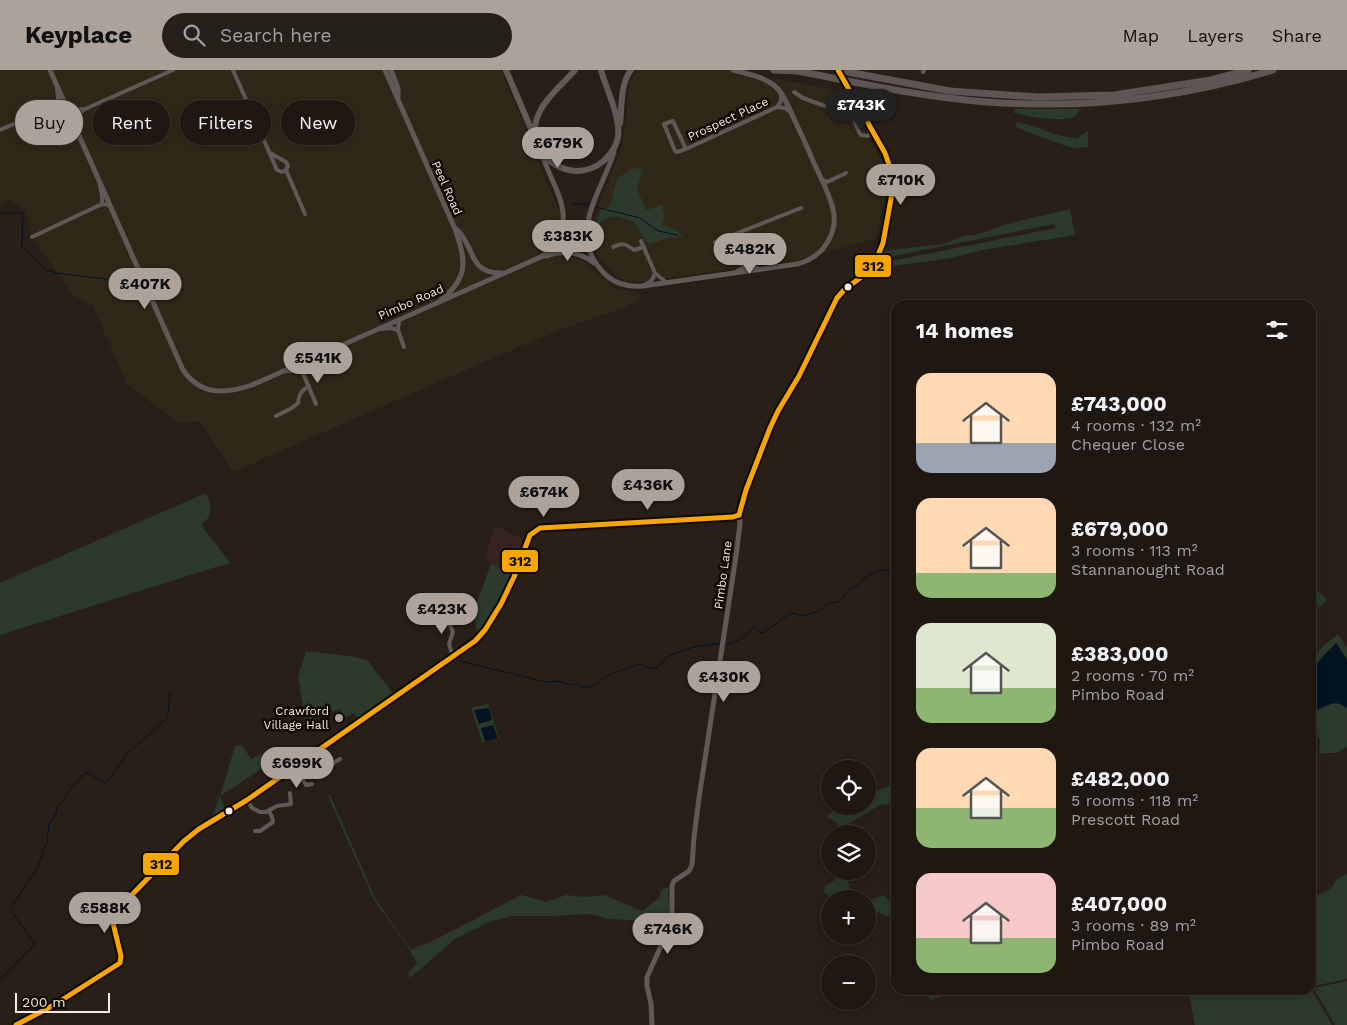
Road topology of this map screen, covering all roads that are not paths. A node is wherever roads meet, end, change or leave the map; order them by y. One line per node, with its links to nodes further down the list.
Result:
1 (50, 70): 16 (street, Pimbo Road)
2 (174, 70): 23 (street)
3 (233, 70): 34 (street)
4 (385, 70): 21 (street, Peel Road)
5 (391, 70): 21 (street, Peel Road)
6 (506, 70): 29 (main road)
7 (575, 70): 29 (main road)
8 (601, 70): 28 (main road)
9 (631, 70): 28 (main road)
10 (733, 70): 17 (street)
11 (774, 70): 12 (highway)
12 (795, 70): 15 (highway)
13 (837, 70): 14 (highway); 27 (street, Pimbo Lane)
14 (1248, 70)
15 (1273, 70)
16 (54, 80): 19 (street); 20 (street, Pimbo Road)
17 (781, 92): 22 (street, Prospect Place); 24 (street)
18 (794, 92): 27 (street)
19 (58, 100)
20 (63, 100)
21 (398, 100): 45 (street, Peel Road)
22 (777, 107): 24 (street, Prospect Place); 32 (street, Prospect Place)
23 (85, 109)
24 (792, 114): 38 (street)
25 (15, 124): 26 (street)
26 (0, 130)
27 (873, 133): 72 (street, Pimbo Lane)
28 (618, 134): 30 (main road)
29 (536, 140): 33 (main road)
30 (616, 144): 33 (main road); 54 (street)
31 (83, 145): 37 (street, Pimbo Road)
32 (686, 149): 32 (street, Prospect Place)
33 (541, 152): 52 (street, Pimbo Road)
34 (270, 153): 35 (street); 35 (street)
35 (286, 170): 44 (street)
36 (846, 173): 39 (street)
37 (97, 176): 41 (street); 42 (street, Pimbo Road)
38 (821, 179): 39 (street); 40 (street)
39 (830, 181): 40 (street)
40 (829, 196): 55 (street)
41 (102, 204): 42 (street); 47 (street)
42 (109, 205): 67 (street, Pimbo Road)
43 (801, 208): 46 (street)
44 (305, 214)
45 (455, 229): 56 (street, Peel Road); 61 (street, Peel Road)
46 (736, 234): 49 (street); 53 (street)
47 (32, 237)
48 (641, 241): 51 (street)
49 (715, 242)
50 (613, 246): 51 (street)
51 (644, 247): 57 (street)
52 (543, 256): 54 (street); 56 (street, Pimbo Road)
53 (745, 258): 55 (street); 58 (street)
54 (595, 263): 60 (street)
55 (763, 269): 58 (street)
56 (505, 273): 61 (street, Pimbo Road)
57 (655, 273): 59 (street); 60 (street)
58 (729, 274): 59 (street)
59 (666, 282): 60 (street)
60 (643, 286)
61 (436, 303): 62 (street, Pimbo Road)
62 (399, 320): 63 (street, Pimbo Road); 64 (street)
63 (377, 330): 64 (street); 66 (street, Pimbo Road)
64 (398, 330): 65 (street)
65 (404, 347)
66 (303, 362): 67 (street, Pimbo Road); 68 (street)
67 (282, 371): 68 (street)
68 (302, 371): 69 (street)
69 (308, 386): 70 (street); 71 (street)
70 (316, 404)
71 (276, 416)
72 (739, 515): 74 (street); 86 (street, Pimbo Lane)
73 (442, 607): 74 (street)
74 (453, 657): 75 (street)
75 (322, 747): 77 (street); 78 (street)
76 (340, 759): 77 (street)
77 (333, 764): 79 (street)
78 (295, 766): 80 (street); 82 (street)
79 (320, 771)
80 (312, 784)
81 (290, 793): 83 (street)
82 (247, 800): 83 (street); 85 (street)
83 (269, 811): 84 (street)
84 (255, 830)
85 (16, 1025)
86 (652, 1025)

